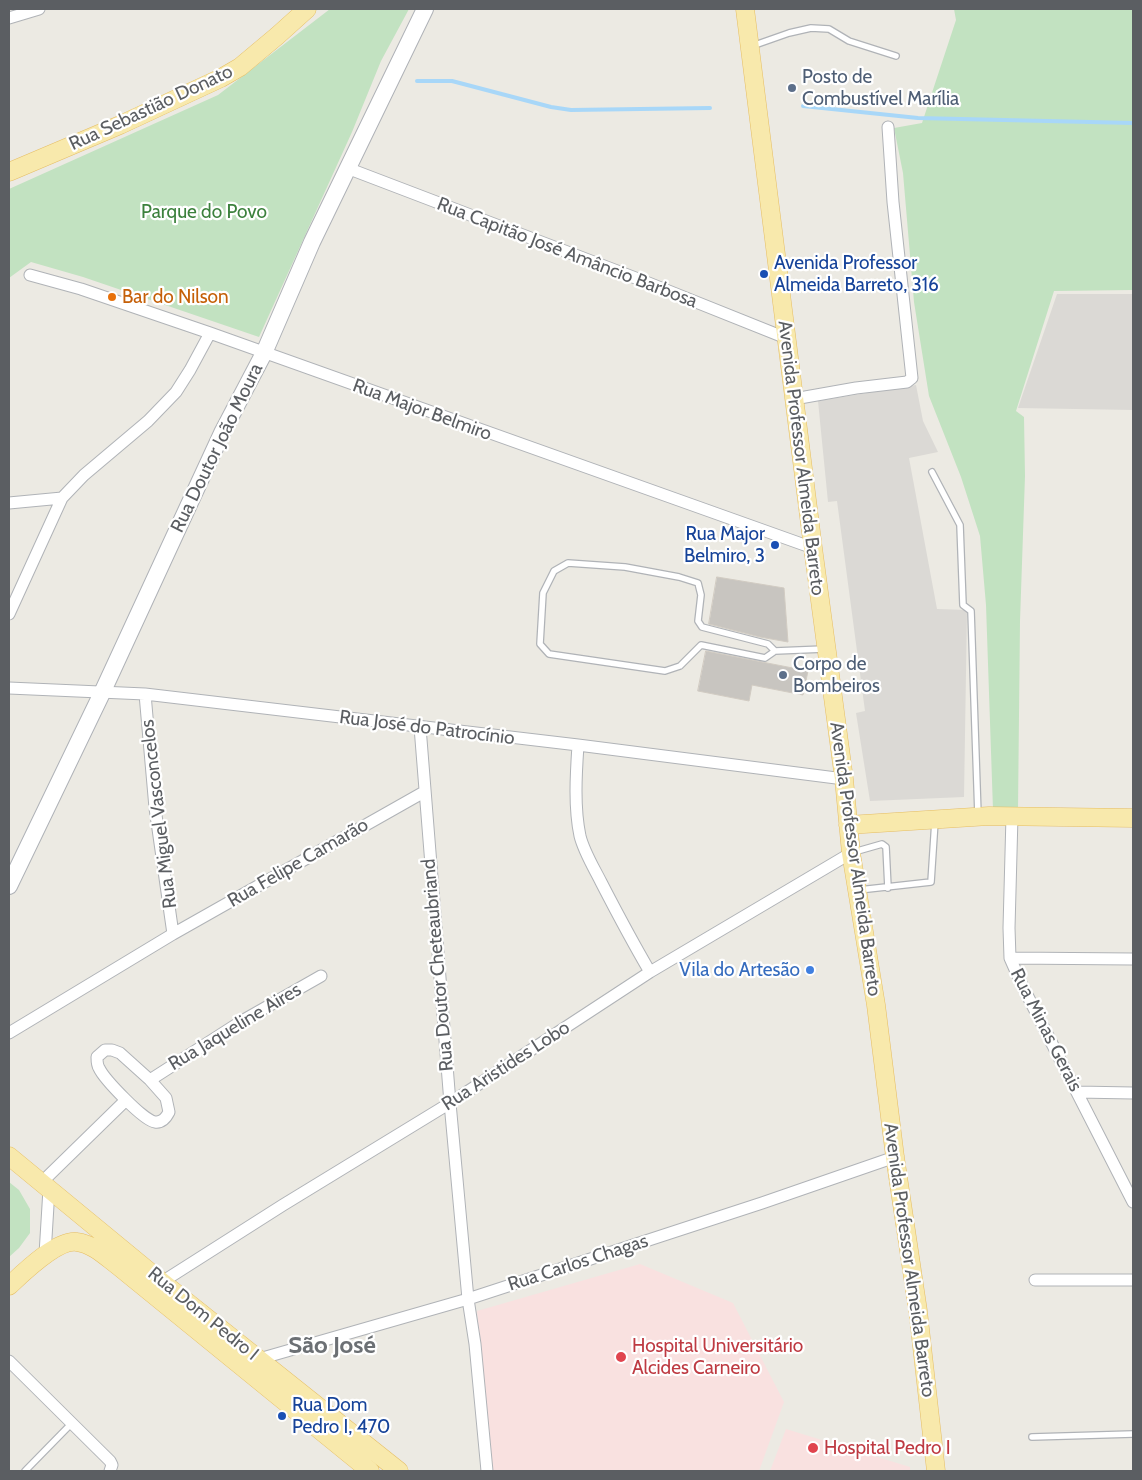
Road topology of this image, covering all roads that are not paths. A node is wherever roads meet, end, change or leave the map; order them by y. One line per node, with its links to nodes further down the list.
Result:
1 (39, 9): 5 (street)
2 (307, 9): 10 (main road, Rua Sebastião Donato)
3 (745, 9): 6 (main road, Avenida Professor Almeida Barreto)
4 (423, 11): 9 (main road, Rua Doutor João Moura)
5 (9, 18)
6 (750, 47): 7 (lane); 13 (main road, Avenida Professor Almeida Barreto)
7 (896, 56)
8 (888, 127): 15 (street)
9 (347, 168): 13 (street, Rua Capitão José Amâncio Barbosa); 14 (main road, Rua Doutor João Moura)
10 (9, 172)
11 (30, 275): 12 (street, Rua Major Belmiro)
12 (210, 333): 14 (street, Rua Major Belmiro); 17 (street)
13 (786, 338): 15 (main road, Avenida Professor Almeida Barreto)
14 (264, 353): 19 (street, Rua Major Belmiro); 24 (main road, Rua Doutor João Moura)
15 (794, 399): 19 (main road, Avenida Professor Almeida Barreto)
16 (932, 472): 31 (lane)
17 (62, 498): 18 (street); 20 (street)
18 (9, 503)
19 (812, 548): 21 (main road, Avenida Professor Almeida Barreto)
20 (9, 614)
21 (826, 649): 22 (lane); 28 (main road, Avenida Professor Almeida Barreto)
22 (775, 651): 22 (lane)
23 (9, 688): 24 (street, Rua José do Patrocínio)
24 (102, 694): 25 (street, Rua José do Patrocínio); 36 (main road, Rua Doutor João Moura)
25 (145, 694): 26 (street, Rua José do Patrocínio); 39 (street, Rua Miguel Vasconcelos)
26 (420, 727): 27 (street, Rua José do Patrocínio); 29 (street, Rua Doutor Cheteaubriand)
27 (578, 745): 28 (street, Rua José do Patrocínio); 42 (street)
28 (844, 779): 34 (main road, Avenida Professor Almeida Barreto)
29 (424, 792): 39 (street, Rua Felipe Camarão); 49 (street, Rua Doutor Cheteaubriand)
30 (1012, 816): 31 (main road); 32 (main road); 40 (street, Rua Minas Gerais)
31 (978, 817): 33 (main road)
32 (1133, 818)
33 (935, 820): 34 (main road); 37 (lane)
34 (848, 826): 35 (main road, Avenida Professor Almeida Barreto)
35 (851, 852): 37 (lane); 38 (main road, Avenida Professor Almeida Barreto); 42 (street, Rua Aristides Lobo)
36 (9, 886)
37 (888, 888): 38 (lane)
38 (857, 891): 51 (main road, Avenida Professor Almeida Barreto)
39 (173, 934): 44 (street, Rua Felipe Camarão)
40 (1010, 958): 41 (street); 46 (street, Rua Minas Gerais)
41 (1133, 959)
42 (650, 972): 49 (street, Rua Aristides Lobo)
43 (321, 976): 45 (street, Rua Jaqueline Aires)
44 (9, 1033)
45 (150, 1080): 48 (street, Rua Jaqueline Aires); 48 (street, Rua Jaqueline Aires)
46 (1077, 1092): 47 (street); 53 (street, Rua Minas Gerais)
47 (1133, 1093)
48 (126, 1100): 52 (street)
49 (450, 1103): 57 (street, Rua Aristides Lobo); 59 (street, Rua Doutor Cheteaubriand)
50 (9, 1156): 52 (main road, Rua Dom Pedro I)
51 (895, 1157): 59 (street, Rua Carlos Chagas); 70 (main road, Avenida Professor Almeida Barreto)
52 (45, 1186): 54 (street); 57 (main road, Rua Dom Pedro I)
53 (1133, 1202)
54 (46, 1254): 58 (main road); 67 (main road)
55 (1035, 1280): 56 (street)
56 (1133, 1280)
57 (162, 1282): 60 (main road, Rua Dom Pedro I)
58 (9, 1286)
59 (468, 1299): 60 (street, Rua Carlos Chagas); 69 (street, Rua Doutor Cheteaubriand)
60 (259, 1359): 68 (main road, Rua Dom Pedro I)
61 (9, 1362): 62 (street)
62 (71, 1424): 65 (lane); 66 (street)
63 (1133, 1434): 64 (lane)
64 (1032, 1436)
65 (25, 1471)
66 (110, 1471)
67 (370, 1471)
68 (399, 1471)
69 (487, 1471)
70 (936, 1471)

